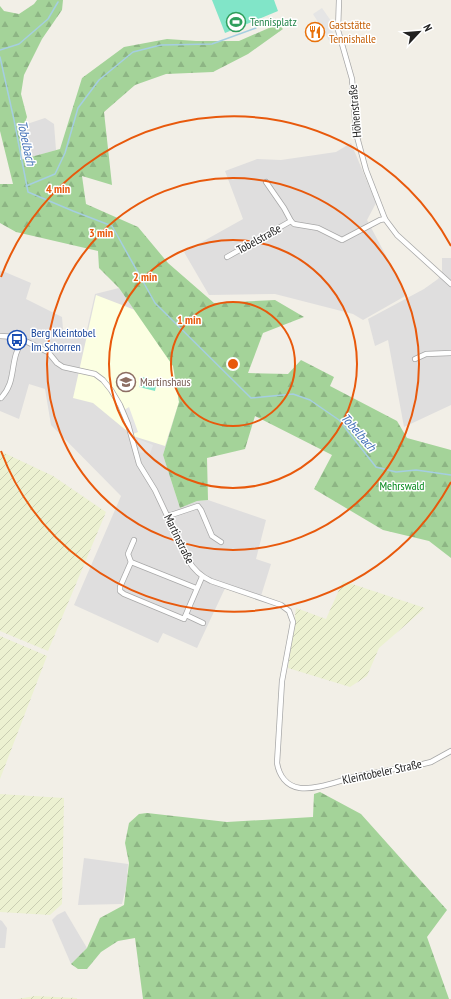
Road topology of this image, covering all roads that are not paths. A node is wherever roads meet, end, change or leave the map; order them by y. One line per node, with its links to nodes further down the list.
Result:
1 (339, 0): 3 (street, Höhenstraße)
2 (266, 182): 4 (street)
3 (385, 219): 4 (street); 6 (street, Höhenstraße)
4 (291, 221): 5 (street, Tobelstraße)
5 (227, 257)
6 (451, 284)
7 (0, 336): 8 (street, Martinstraße)
8 (22, 339): 11 (street); 12 (street, Martinstraße)
9 (451, 353): 10 (street)
10 (415, 359)
11 (1, 398)
12 (168, 516): 14 (street); 16 (street, Martinstraße)
13 (134, 540): 15 (street)
14 (221, 542)
15 (131, 562): 17 (street); 18 (street)
16 (202, 576): 17 (street); 21 (street, Martinstraße)
17 (196, 588): 18 (street)
18 (186, 615): 19 (street)
19 (203, 623)
20 (451, 751): 21 (street, Kleintobeler Straße)
21 (311, 788)

